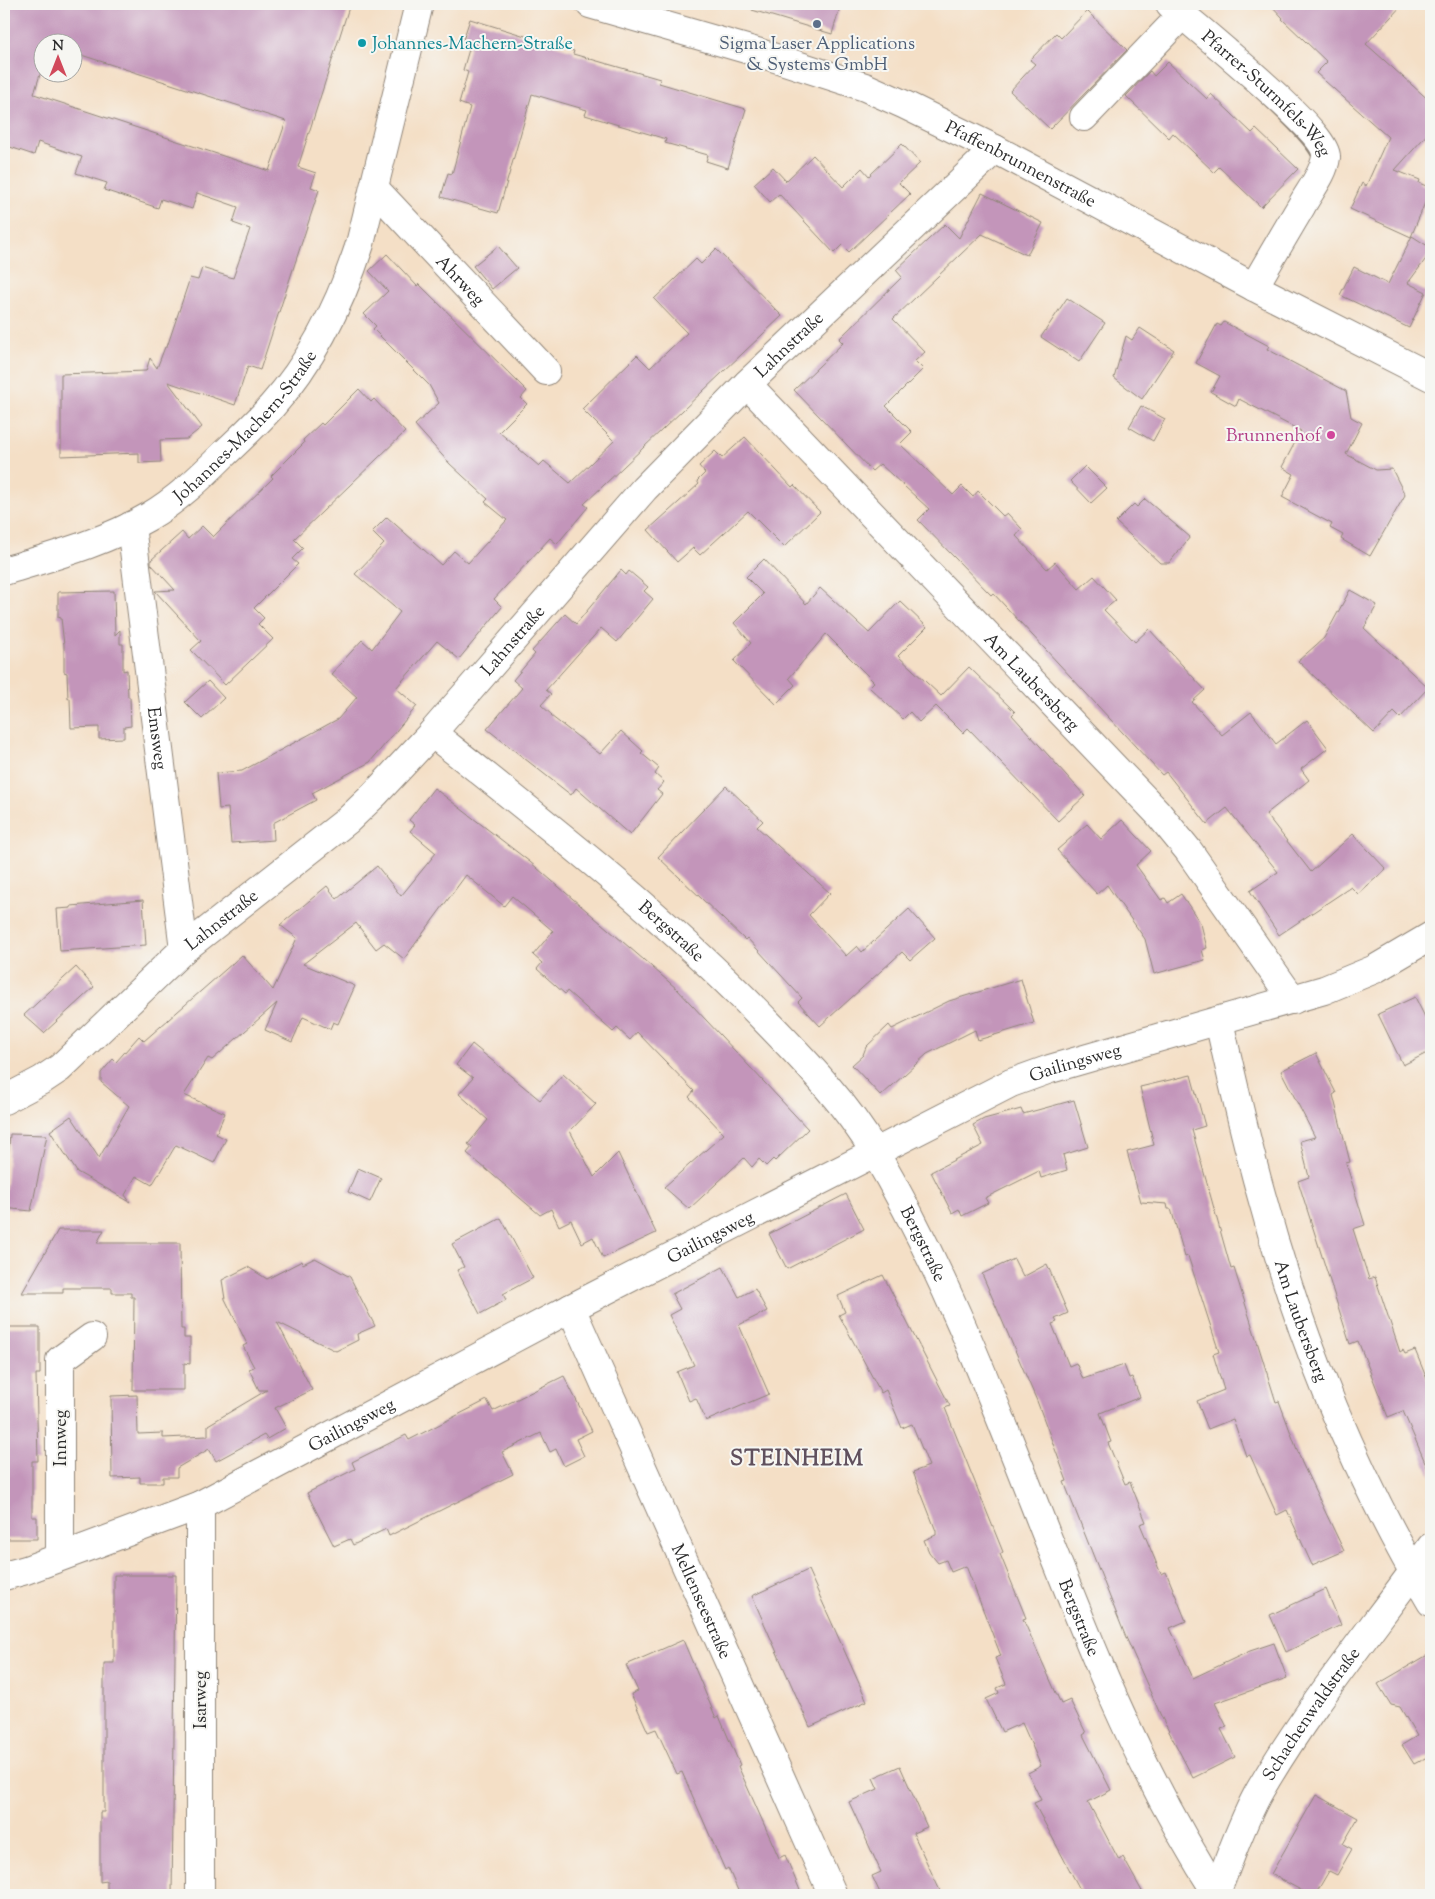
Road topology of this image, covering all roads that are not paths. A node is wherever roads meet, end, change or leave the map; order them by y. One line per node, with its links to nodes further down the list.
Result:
1 (419, 4): 6 (street, Johannes-Machern-Straße)
2 (590, 4): 5 (street, Pfaffenbrunnenstraße)
3 (1176, 9): 4 (street, Pfarrer-Sturmfels-Weg); 7 (street, Pfarrer-Sturmfels-Weg)
4 (1084, 116)
5 (994, 149): 7 (street, Pfaffenbrunnenstraße); 10 (street, Lahnstraße)
6 (374, 189): 8 (street, Ahrweg); 11 (street, Johannes-Machern-Straße)
7 (1254, 287): 9 (street, Pfaffenbrunnenstraße)
8 (546, 371)
9 (1431, 377)
10 (747, 384): 13 (street, Lahnstraße); 16 (street, Am Laubersberg)
11 (131, 526): 12 (street, Johannes-Machern-Straße); 15 (street, Emsweg)
12 (4, 571)
13 (432, 733): 15 (street, Lahnstraße); 19 (street, Bergstraße)
14 (1431, 936): 16 (street, Gailingsweg)
15 (184, 949): 18 (street, Lahnstraße)
16 (1293, 1000): 17 (street, Gailingsweg)
17 (1219, 1021): 19 (street, Gailingsweg); 25 (street, Am Laubersberg)
18 (4, 1100)
19 (874, 1151): 20 (street, Gailingsweg); 30 (street, Bergstraße)
20 (571, 1308): 22 (street, Gailingsweg); 29 (street, Mellenseestraße)
21 (92, 1337): 24 (street, Innweg)
22 (200, 1504): 24 (street, Gailingsweg); 28 (street, Isarweg)
23 (1431, 1547): 25 (street, Schachenwaldstraße)
24 (60, 1556): 26 (street, Gailingsweg)
25 (1413, 1572): 27 (street, Am Laubersberg); 30 (street, Schachenwaldstraße)
26 (4, 1576)
27 (1431, 1602)
28 (200, 1895)
29 (833, 1895)
30 (1216, 1895)

